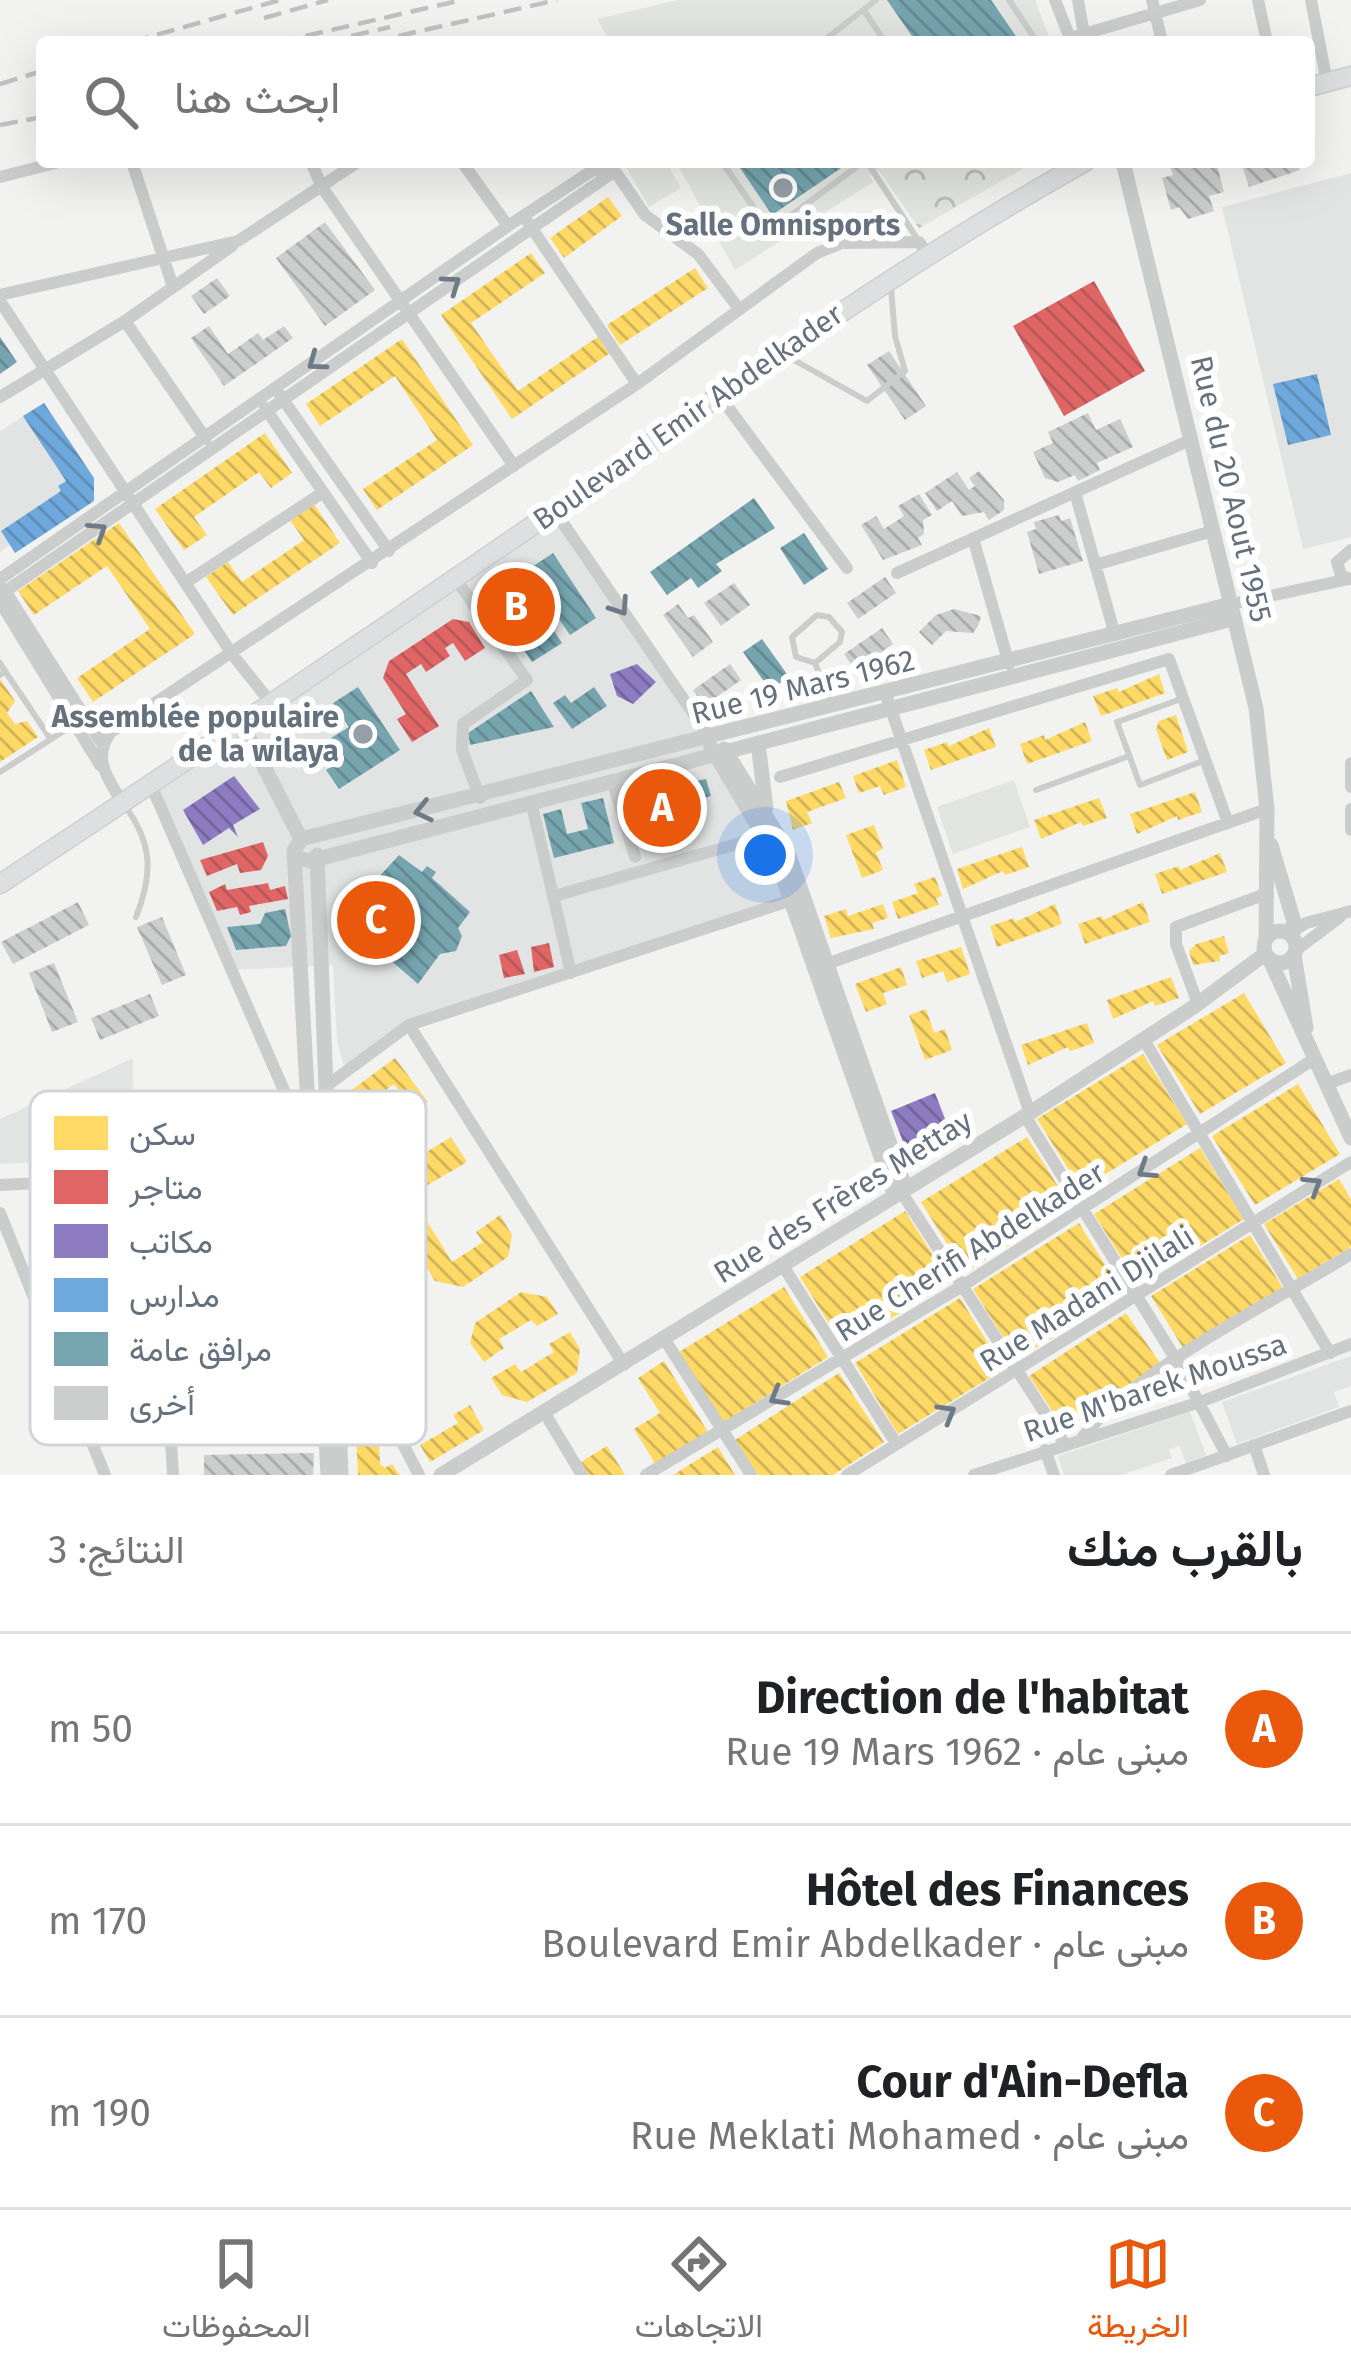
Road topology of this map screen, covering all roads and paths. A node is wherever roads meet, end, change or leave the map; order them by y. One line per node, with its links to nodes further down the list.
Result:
1 (876, 0): 9 (lane)
2 (1009, 0): 13 (lane)
3 (1055, 0): 14 (street)
4 (1078, 0): 10 (street)
5 (1200, 0): 8 (street)
6 (1258, 0): 17 (street)
7 (1310, 0): 18 (street)
8 (1154, 5): 10 (street); 16 (street)
9 (866, 12): 11 (lane); 12 (lane)
10 (1084, 34): 15 (street)
11 (831, 36)
12 (882, 36)
13 (1033, 36)
14 (1068, 36)
15 (1079, 36)
16 (1161, 36)
17 (1266, 36)
18 (1313, 36)
19 (1315, 53): 21 (street)
20 (1351, 76): 21 (main road)
21 (1318, 85)
22 (36, 168): 34 (street)
23 (134, 168): 40 (street)
24 (314, 168): 35 (street)
25 (349, 168): 35 (street)
26 (466, 168): 37 (street)
27 (603, 168): 36 (street)
28 (609, 168): 45 (street)
29 (726, 168): 30 (lane)
30 (857, 168)
31 (869, 168): 39 (lane)
32 (1074, 168): 39 (main road, Boulevard Emir Abdelkader)
33 (1124, 168): 55 (street, Rue du 20 Aout 1955)
34 (0, 177)
35 (322, 187): 38 (street); 44 (street)
36 (527, 221): 37 (street); 44 (street, one-way to 36); 49 (street)
37 (508, 226): 44 (street)
38 (238, 242): 40 (street); 42 (street)
39 (923, 248): 41 (main road, Boulevard Emir Abdelkader); 45 (street)
40 (161, 260): 42 (street); 43 (street)
41 (890, 278): 47 (main road, Boulevard Emir Abdelkader); 47 (lane)
42 (173, 287): 46 (street)
43 (0, 298): 48 (street)
44 (407, 306): 50 (street); 56 (street)
45 (739, 309): 49 (street)
46 (125, 321): 48 (street); 54 (street)
47 (779, 351): 51 (main road, Boulevard Emir Abdelkader)
48 (43, 372): 52 (street); 59 (street)
49 (637, 384): 56 (street)
50 (280, 395): 53 (street); 64 (street)
51 (719, 395): 60 (main road, Boulevard Emir Abdelkader); 68 (street)
52 (0, 397)
53 (264, 406): 54 (street); 57 (street); 59 (street)
54 (206, 440): 59 (street)
55 (1190, 440): 58 (street); 61 (street, Rue du 20 Aout 1955)
56 (514, 466): 64 (street)
57 (322, 493): 66 (street); 72 (street)
58 (1076, 496): 62 (street); 67 (street)
59 (130, 501): 72 (street); 74 (street)
60 (554, 510): 70 (main road, Boulevard Emir Abdelkader); 91 (street, one-way to 91)
61 (1209, 532): 67 (street); 75 (street, Rue du 20 Aout 1955)
62 (973, 538): 69 (street); 80 (street)
63 (1351, 550): 65 (street, Rue 19 Mars 1962)
64 (389, 551): 66 (street)
65 (1337, 562): 71 (street); 73 (street, Rue 19 Mars 1962)
66 (372, 563): 77 (street)
67 (1095, 565): 76 (street)
68 (847, 568)
69 (897, 573)
70 (455, 578): 83 (main road, Boulevard Emir Abdelkader); 102 (street)
71 (1347, 582): 73 (street, Rue 19 Mars 1962)
72 (185, 583): 77 (street)
73 (1313, 584): 75 (street, Rue 19 Mars 1962)
74 (2, 591): 86 (street); 90 (street)
75 (1230, 612): 76 (street, Rue 19 Mars 1962); 80 (street, Rue 19 Mars 1962); 105 (street, Rue du 20 Aout 1955)
76 (1114, 635): 80 (street, Rue 19 Mars 1962)
77 (232, 654): 83 (street); 90 (street)
78 (815, 663): 78 (lane); 84 (lane)
79 (2, 670): 87 (lane)
80 (1011, 670): 82 (street, Rue 19 Mars 1962)
81 (1184, 697): 89 (street); 92 (lane); 93 (street)
82 (888, 701): 84 (street, Rue 19 Mars 1962); 88 (street, Rue 19 Mars 1962); 89 (street)
83 (272, 703): 85 (main road, Boulevard Emir Abdelkader)
84 (832, 707): 91 (street, Rue 19 Mars 1962)
85 (242, 724): 99 (main road, Boulevard Emir Abdelkader); 112 (street)
86 (74, 725): 87 (lane); 95 (street)
87 (51, 739): 96 (lane)
88 (758, 743): 91 (street, Rue 19 Mars 1962); 107 (street)
89 (902, 743): 97 (street); 121 (street)
90 (102, 744): 95 (street)
91 (717, 747): 98 (street, Rue 19 Mars 1962); 102 (street, Rue 19 Mars 1962); 107 (street); 111 (street)
92 (1129, 756): 93 (lane); 101 (lane)
93 (1206, 760): 108 (street)
94 (1351, 763): 100 (street)
95 (100, 765): 104 (street)
96 (0, 772)
97 (780, 777)
98 (612, 780): 103 (street, Rue 19 Mars 1962); 114 (street)
99 (151, 785): 104 (main road, Boulevard Emir Abdelkader); 134 (street)
100 (1351, 787)
101 (1036, 790)
102 (480, 797): 112 (street, Rue 19 Mars 1962, one-way to 112)
103 (530, 801): 113 (street, Rue 19 Mars 1962); 118 (street)
104 (123, 803): 116 (main road, Boulevard Emir Abdelkader); 122 (lane)
105 (1267, 808): 108 (street); 109 (street, Rue du 20 Aout 1955)
106 (1351, 809): 110 (street)
107 (765, 812): 125 (street)
108 (1228, 823): 121 (street)
109 (1267, 830): 117 (street); 123 (street)
110 (1351, 830)
111 (765, 836): 118 (street); 119 (street)
112 (303, 839): 113 (street); 115 (street)
113 (316, 856): 115 (street); 133 (street)
114 (635, 857)
115 (298, 858): 135 (street)
116 (0, 884)
117 (1263, 895): 124 (street); 127 (street)
118 (554, 896): 126 (street)
119 (792, 900): 126 (street); 143 (street)
120 (1348, 912): 123 (street)
121 (964, 916): 125 (street); 137 (street)
122 (136, 917)
123 (1293, 947): 124 (street); 124 (street); 130 (street)
124 (1266, 950): 127 (street, Rue des Frères Mettay); 130 (street)
125 (829, 963): 143 (street)
126 (571, 973): 128 (street)
127 (1198, 1004): 129 (street, Rue des Frères Mettay)
128 (409, 1024): 133 (street); 158 (street)
129 (1144, 1040): 137 (street, Rue des Frères Mettay); 138 (street)
130 (1311, 1054): 132 (street); 138 (street, Rue Cherifi Abdelkader)
131 (1351, 1076): 132 (street)
132 (1326, 1084): 139 (street)
133 (326, 1088): 136 (street)
134 (284, 1091)
135 (310, 1091)
136 (326, 1091)
137 (1027, 1114): 143 (street, Rue des Frères Mettay); 144 (street)
138 (1202, 1134): 144 (street, Rue Cherifi Abdelkader, one-way to 144); 146 (street)
139 (1351, 1138)
140 (1351, 1162): 146 (street, Rue Madani Djilali, one-way to 140)
141 (30, 1183): 142 (street)
142 (0, 1185)
143 (900, 1191): 148 (street, Rue des Frères Mettay); 149 (street)
144 (1084, 1210): 149 (street, Rue Cherifi Abdelkader); 152 (street)
145 (0, 1213): 150 (street)
146 (1254, 1221): 151 (street); 152 (street, Rue Madani Djilali)
147 (1351, 1254): 151 (street)
148 (783, 1266): 153 (street, Rue des Frères Mettay); 156 (street)
149 (962, 1286): 156 (street, Rue Cherifi Abdelkader); 159 (street)
150 (30, 1289)
151 (1293, 1290): 155 (street); 157 (street)
152 (1135, 1299): 157 (street); 159 (street, Rue Madani Djilali)
153 (665, 1340): 158 (street, Rue des Frères Mettay); 163 (street)
154 (1351, 1344): 155 (street, Rue M'barek Moussa)
155 (1330, 1353): 160 (street, Rue M'barek Moussa)
156 (842, 1360): 163 (street, Rue Cherifi Abdelkader, one-way to 163); 165 (street)
157 (1177, 1361): 160 (street); 164 (street)
158 (624, 1365): 162 (street, Rue des Frères Mettay)
159 (1016, 1373): 165 (street, Rue Madani Djilali, one-way to 159); 166 (street)
160 (1200, 1402): 164 (street, Rue M'barek Moussa); 174 (street)
161 (1351, 1411): 172 (street)
162 (544, 1412): 180 (street, Rue des Frères Mettay); 181 (street)
163 (722, 1429): 182 (street, Rue Cherifi Abdelkader); 183 (street)
164 (1081, 1439): 166 (street, Rue M'barek Moussa)
165 (896, 1443): 184 (street, Rue Madani Djilali)
166 (1065, 1444): 173 (street, Rue M'barek Moussa)
167 (93, 1445): 175 (street)
168 (171, 1445): 176 (street)
169 (329, 1445): 177 (street)
170 (339, 1445): 178 (street)
171 (404, 1445): 179 (street)
172 (1254, 1445): 174 (street); 188 (street)
173 (1045, 1450): 185 (street, Rue M'barek Moussa); 186 (street)
174 (1226, 1456): 187 (street)
175 (105, 1475)
176 (172, 1475)
177 (328, 1475)
178 (341, 1475)
179 (419, 1475)
180 (441, 1475)
181 (582, 1475)
182 (646, 1475)
183 (751, 1475)
184 (847, 1475)
185 (974, 1475)
186 (1054, 1475)
187 (1171, 1475)
188 (1264, 1475)

